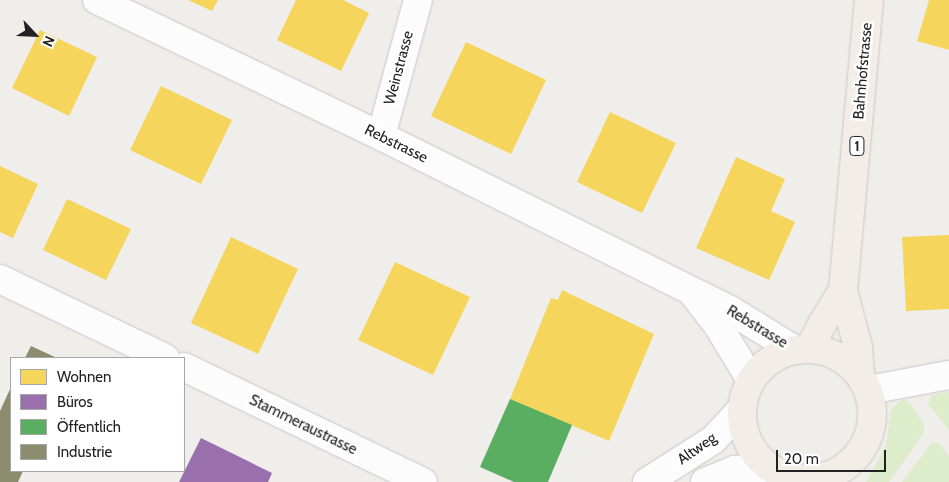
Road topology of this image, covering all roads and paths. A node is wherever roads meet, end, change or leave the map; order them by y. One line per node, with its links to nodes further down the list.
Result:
1 (97, 0): 4 (street, Rebstrasse)
2 (418, 0): 4 (street, Weinstrasse)
3 (869, 0): 6 (main road, Bahnhofstrasse / 1)
4 (381, 136): 7 (street, Rebstrasse)
5 (0, 279): 9 (street)
6 (844, 291): 8 (main road, Bahnhofstrasse / 1); 13 (main road, Bahnhofstrasse / 1)
7 (693, 292): 8 (street, Rebstrasse); 12 (street, Rebstrasse)
8 (802, 349): 12 (main road); 13 (main road)
9 (163, 357)
10 (185, 367): 17 (street, Stammeraustrasse)
11 (949, 375): 13 (street)
12 (751, 380): 14 (main road)
13 (864, 382): 16 (main road)
14 (741, 410): 15 (main road); 18 (street, Altweg)
15 (771, 469): 16 (main road); 19 (street)
16 (825, 480)
17 (423, 482)
18 (647, 482)
19 (705, 482)

